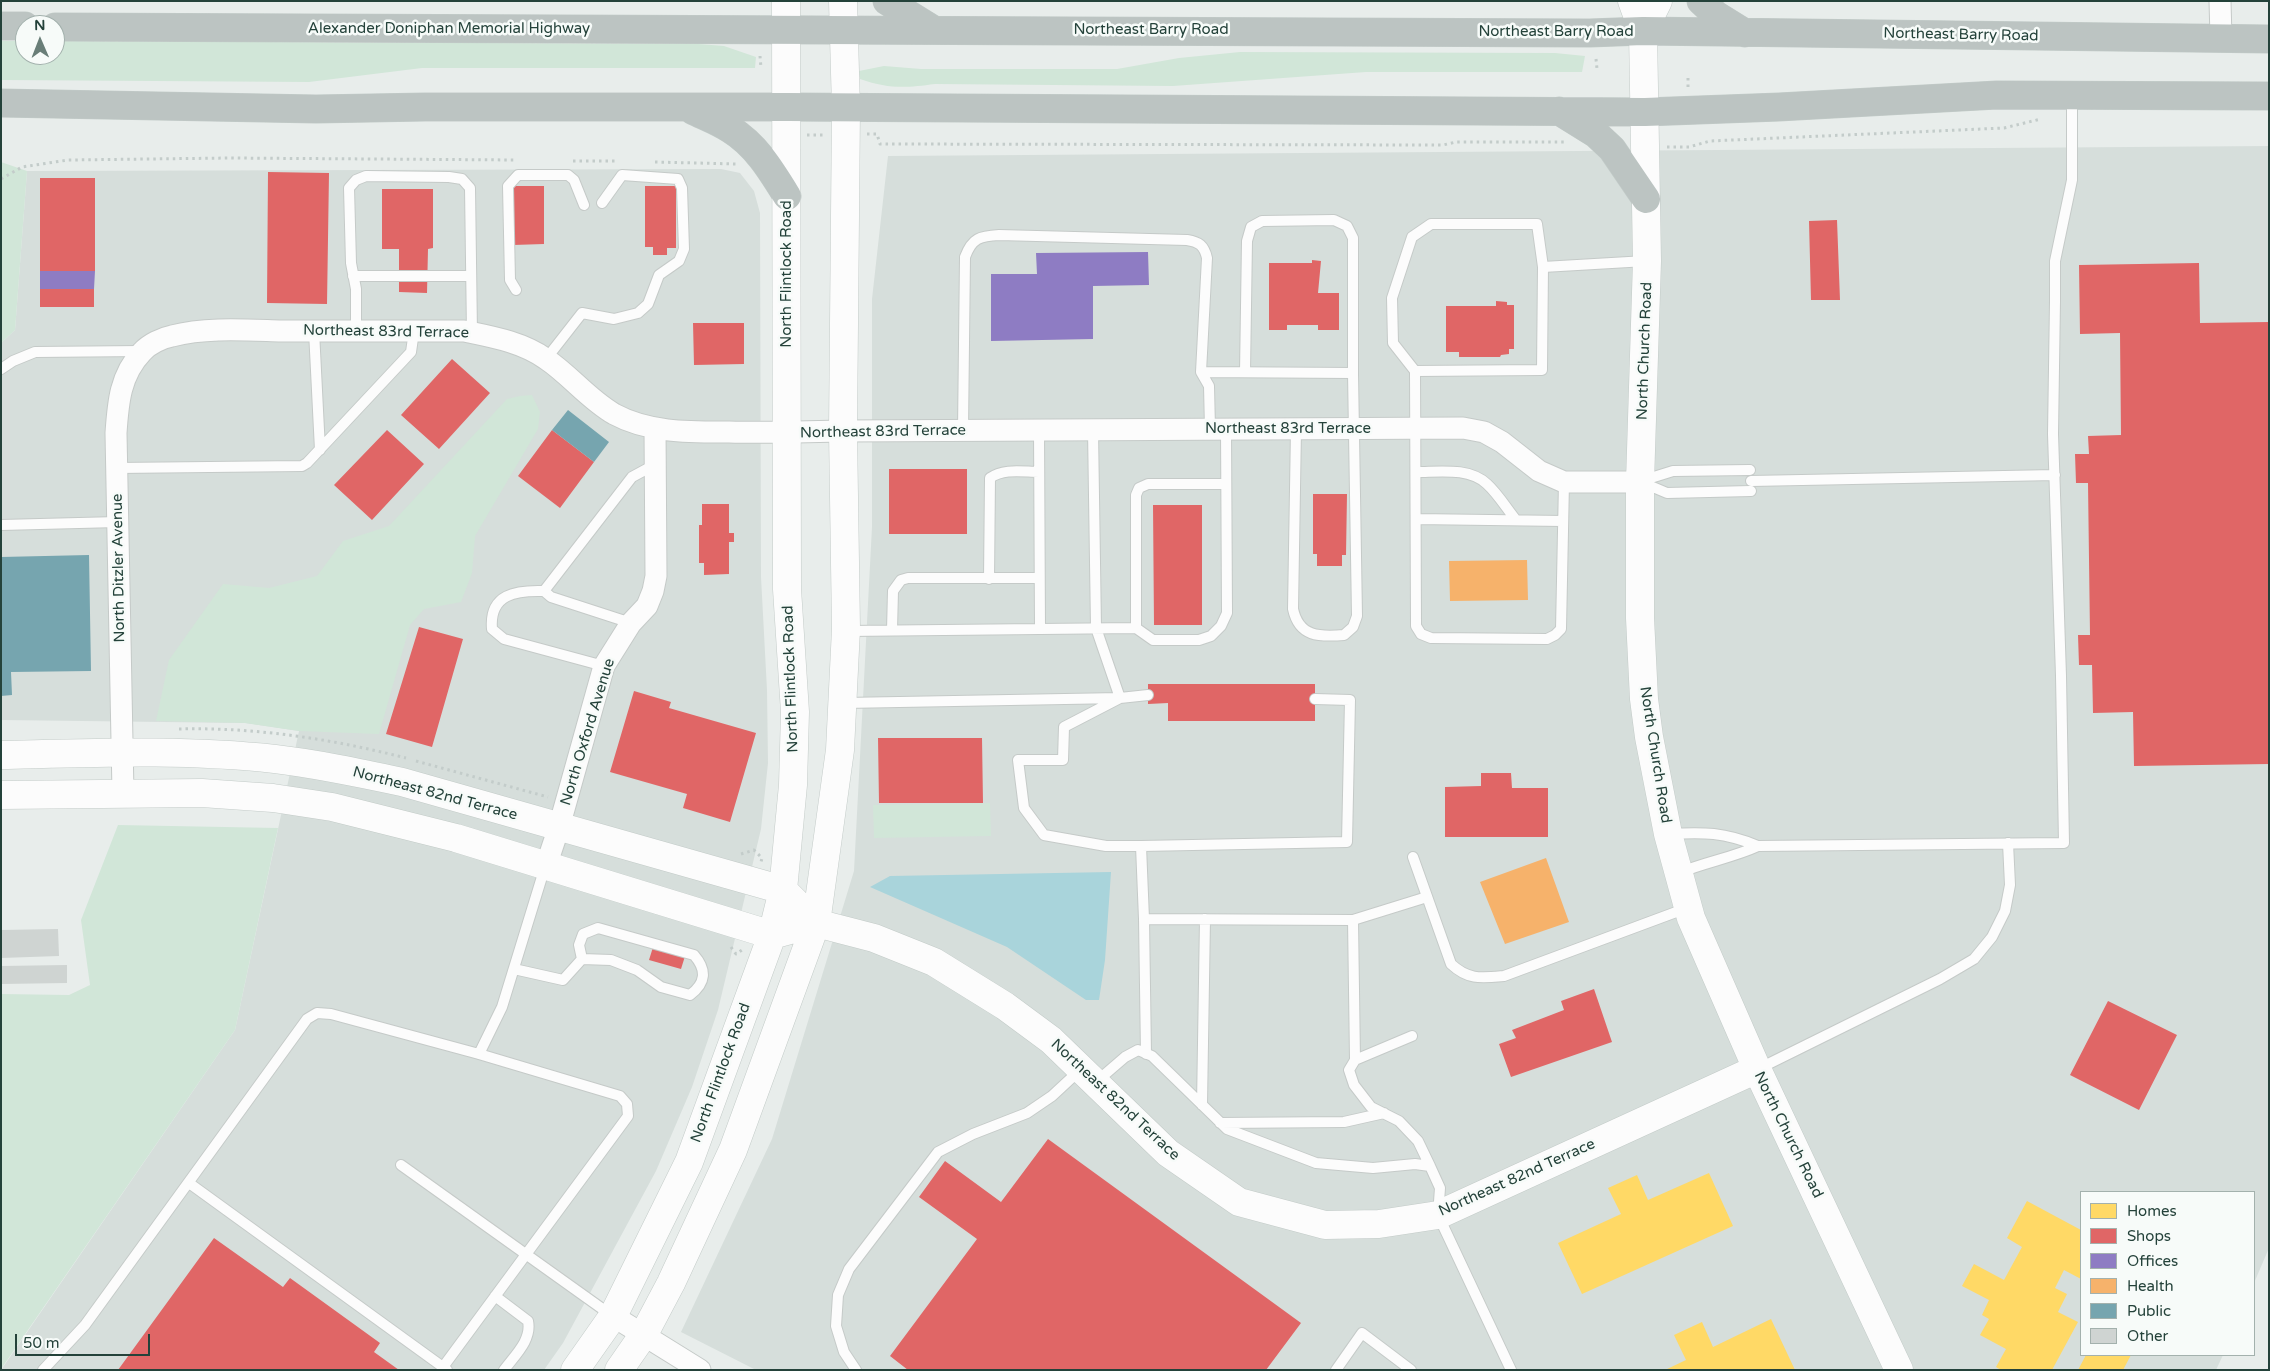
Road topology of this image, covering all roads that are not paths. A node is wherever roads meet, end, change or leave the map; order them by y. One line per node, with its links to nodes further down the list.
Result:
1 (786, 1): 11 (main road, North Flintlock Road)
2 (843, 1): 12 (main road)
3 (887, 1): 13 (highway)
4 (1632, 1): 14 (main road, North Church Road)
5 (1658, 1): 14 (main road, North Church Road)
6 (1701, 1): 15 (highway)
7 (2220, 1): 16 (street)
8 (1, 26): 9 (highway)
9 (15, 26)
10 (65, 27): 11 (highway, Alexander Doniphan Memorial Highway)
11 (786, 30): 12 (highway, Alexander Doniphan Memorial Highway); 22 (main road, North Flintlock Road)
12 (843, 30): 13 (highway, Northeast Barry Road); 23 (main road)
13 (934, 30): 14 (highway, Northeast Barry Road)
14 (1643, 31): 15 (highway, Northeast Barry Road); 25 (main road, North Church Road)
15 (1745, 33): 16 (highway, Northeast Barry Road)
16 (2221, 38): 17 (highway, Northeast Barry Road)
17 (2269, 39)
18 (2072, 96): 19 (highway); 25 (highway); 62 (lane)
19 (2269, 96)
20 (1, 103): 21 (highway)
21 (686, 107): 22 (highway); 26 (highway)
22 (787, 107): 23 (highway); 26 (main road, North Flintlock Road)
23 (846, 108): 24 (highway); 54 (main road)
24 (1559, 111): 25 (highway); 27 (highway)
25 (1645, 112): 27 (main road, North Church Road)
26 (787, 196): 55 (main road, North Flintlock Road)
27 (1646, 199): 30 (main road, North Church Road)
28 (602, 203): 40 (lane)
29 (584, 205): 34 (lane)
30 (1647, 261): 31 (lane); 64 (main road, North Church Road)
31 (1542, 267): 42 (lane); 42 (lane)
32 (354, 276): 33 (lane); 33 (lane); 36 (lane)
33 (471, 276): 38 (lane)
34 (516, 290)
35 (314, 331): 36 (street, Northeast 83rd Terrace); 39 (street, Northeast 83rd Terrace); 56 (lane)
36 (356, 331): 37 (street, Northeast 83rd Terrace)
37 (414, 331): 38 (street, Northeast 83rd Terrace); 56 (lane)
38 (472, 333): 40 (street, Northeast 83rd Terrace)
39 (143, 351): 41 (lane); 58 (street, North Ditzler Avenue)
40 (546, 358): 46 (street, Northeast 83rd Terrace)
41 (1, 369)
42 (1415, 371): 47 (lane)
43 (1201, 372): 44 (lane); 48 (lane); 51 (lane)
44 (1245, 372): 45 (lane); 45 (lane)
45 (1353, 373): 50 (lane)
46 (655, 428): 55 (street, Northeast 83rd Terrace); 57 (street, North Oxford Avenue)
47 (1416, 428): 50 (street, Northeast 83rd Terrace); 61 (lane); 63 (street, Northeast 83rd Terrace)
48 (1218, 429): 49 (street, Northeast 83rd Terrace); 53 (street, Northeast 83rd Terrace); 65 (lane)
49 (1296, 429): 50 (street, Northeast 83rd Terrace); 50 (lane)
50 (1352, 429)
51 (963, 430): 52 (street, Northeast 83rd Terrace); 54 (street, Northeast 83rd Terrace)
52 (1039, 430): 53 (street, Northeast 83rd Terrace); 60 (lane)
53 (1093, 430): 75 (lane)
54 (843, 431): 55 (street, Northeast 83rd Terrace); 79 (main road)
55 (787, 433): 97 (main road, North Flintlock Road)
56 (320, 450): 58 (lane)
57 (656, 464): 73 (lane); 74 (street, North Oxford Avenue)
58 (117, 468): 69 (street, North Ditzler Avenue)
59 (1750, 470): 64 (lane)
60 (1039, 472): 71 (lane); 72 (lane)
61 (1416, 472): 66 (lane); 67 (lane)
62 (2055, 475): 64 (lane); 91 (lane)
63 (1564, 482): 64 (street, Northeast 83rd Terrace); 68 (lane)
64 (1640, 482): 90 (main road, North Church Road)
65 (1226, 484): 76 (lane); 76 (lane)
66 (1416, 518): 67 (lane); 68 (lane)
67 (1516, 520): 68 (lane)
68 (1563, 521)
69 (118, 522): 70 (lane); 85 (street, North Ditzler Avenue)
70 (1, 525)
71 (1039, 578): 72 (lane); 77 (lane)
72 (989, 579): 78 (lane)
73 (544, 592): 74 (lane); 80 (lane)
74 (630, 623): 80 (street, North Oxford Avenue)
75 (1096, 628): 76 (lane); 77 (lane); 82 (lane)
76 (1136, 628)
77 (1040, 629): 78 (lane)
78 (892, 630): 79 (lane)
79 (846, 631): 84 (main road)
80 (604, 666): 89 (street, North Oxford Avenue)
81 (1148, 695): 82 (lane)
82 (1120, 698): 84 (lane); 92 (lane)
83 (1315, 699): 92 (lane)
84 (842, 703): 103 (main road)
85 (122, 754): 86 (main road, Northeast 82nd Terrace); 87 (street, North Ditzler Avenue); 89 (main road, Northeast 82nd Terrace)
86 (1, 755)
87 (124, 793): 88 (main road); 95 (main road)
88 (1, 795)
89 (559, 827): 95 (street, North Oxford Avenue); 97 (main road, Northeast 82nd Terrace)
90 (1668, 834): 93 (lane); 96 (main road, North Church Road)
91 (2008, 843): 93 (lane); 111 (lane)
92 (1141, 846): 100 (lane)
93 (1758, 846): 96 (lane)
94 (1413, 857): 98 (lane)
95 (546, 866): 104 (main road); 106 (lane)
96 (1678, 873): 99 (main road, North Church Road)
97 (783, 890): 103 (main road, Northeast 82nd Terrace); 104 (main road, North Flintlock Road)
98 (1427, 897): 99 (lane); 102 (lane)
99 (1687, 908): 111 (main road, North Church Road)
100 (1144, 919): 101 (lane); 109 (lane)
101 (1205, 920): 102 (lane); 113 (lane)
102 (1353, 920): 110 (lane)
103 (816, 923): 104 (main road, Northeast 82nd Terrace); 112 (main road, Northeast 82nd Terrace); 123 (main road)
104 (751, 936): 122 (main road, North Flintlock Road)
105 (582, 959): 105 (lane); 106 (lane)
106 (514, 969): 108 (lane)
107 (1412, 1036): 110 (lane)
108 (479, 1054): 118 (lane); 120 (lane)
109 (1146, 1054): 112 (lane); 113 (lane)
110 (1354, 1060): 114 (lane)
111 (1757, 1069): 119 (main road, Northeast 82nd Terrace); 134 (main road, North Church Road)
112 (1088, 1076): 119 (main road, Northeast 82nd Terrace); 130 (lane)
113 (1202, 1106): 115 (lane)
114 (1384, 1113): 115 (lane); 117 (lane)
115 (1220, 1123): 117 (lane)
116 (401, 1164): 120 (lane)
117 (1430, 1166): 119 (lane)
118 (189, 1183): 124 (lane); 125 (lane)
119 (1438, 1215): 133 (lane)
120 (526, 1254): 121 (lane); 122 (lane)
121 (495, 1296): 124 (lane); 126 (lane)
122 (613, 1316): 123 (street); 127 (main road, North Flintlock Road)
123 (644, 1334): 128 (main road); 129 (street)
124 (445, 1368)
125 (43, 1370)
126 (504, 1370)
127 (575, 1370)
128 (619, 1370)
129 (700, 1370)
130 (856, 1370)
131 (1336, 1370): 132 (lane)
132 (1411, 1370)
133 (1511, 1370)
134 (1899, 1370)

